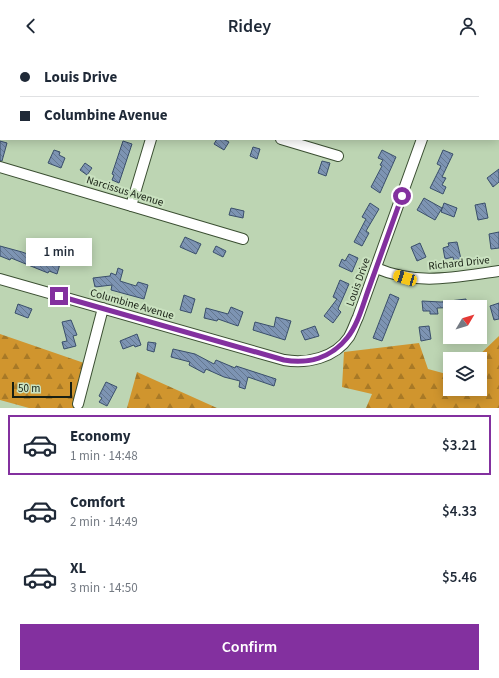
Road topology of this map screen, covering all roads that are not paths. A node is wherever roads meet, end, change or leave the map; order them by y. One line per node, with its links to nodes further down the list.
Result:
1 (151, 140): 7 (street)
2 (289, 140): 4 (street)
3 (422, 140): 9 (street, Louis Drive)
4 (305, 142): 5 (street)
5 (338, 156)
6 (0, 167): 7 (street, Narcissus Avenue)
7 (131, 206): 8 (street, Narcissus Avenue)
8 (243, 239)
9 (376, 268): 10 (street, Richard Drive); 13 (street, Louis Drive)
10 (499, 271)
11 (0, 279): 12 (street, Columbine Avenue)
12 (103, 308): 13 (street, Columbine Avenue); 14 (street)
13 (256, 352)
14 (78, 404)

